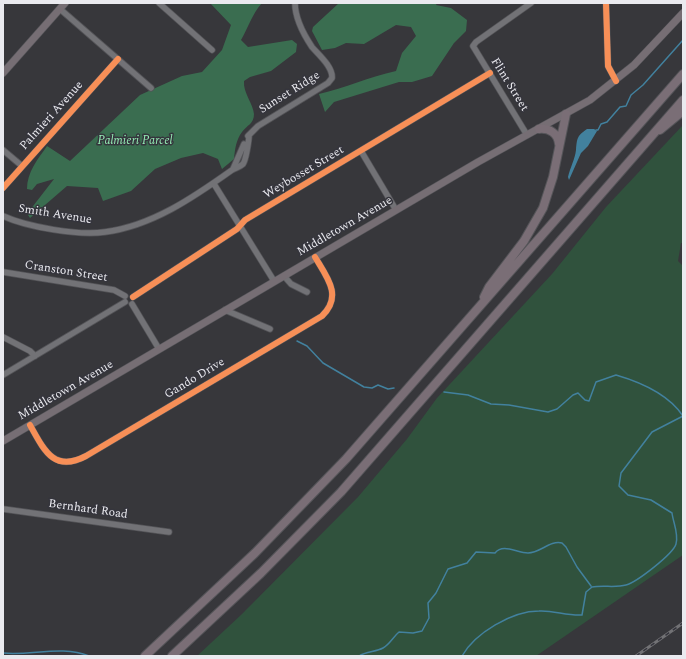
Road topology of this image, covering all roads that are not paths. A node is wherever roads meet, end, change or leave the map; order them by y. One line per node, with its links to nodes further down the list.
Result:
1 (159, 3): 7 (street)
2 (294, 3): 24 (street, Sunset Ridge)
3 (531, 3): 10 (street, Flint Street)
4 (606, 3): 12 (street)
5 (63, 6): 8 (street); 9 (main road)
6 (683, 13): 12 (main road, Middletown Avenue)
7 (212, 50)
8 (118, 59): 13 (street); 23 (street, Palmieri Avenue)
9 (3, 73)
10 (490, 73): 19 (street, Flint Street); 22 (street, Weybosset Street)
11 (683, 74): 36 (highway)
12 (616, 81): 16 (main road, Middletown Avenue)
13 (151, 88)
14 (683, 100): 18 (highway)
15 (683, 111): 18 (highway)
16 (566, 114): 17 (main road, Middletown Avenue); 20 (highway)
17 (538, 129): 19 (main road, Middletown Avenue); 20 (highway)
18 (654, 134): 49 (highway)
19 (527, 135): 26 (main road, Middletown Avenue)
20 (560, 145): 36 (highway)
21 (3, 150): 23 (street)
22 (361, 151): 26 (street); 28 (street, Weybosset Street)
23 (22, 166): 25 (street, Palmieri Avenue)
24 (214, 184): 27 (street, Smith Avenue); 28 (street)
25 (3, 188)
26 (396, 210): 29 (main road, Middletown Avenue)
27 (3, 216)
28 (240, 226): 32 (street); 34 (street, Weybosset Street)
29 (315, 257): 31 (main road, Middletown Avenue); 44 (street, Gando Drive)
30 (3, 272): 35 (street, Cranston Street)
31 (284, 276): 32 (main road, Middletown Avenue); 33 (street)
32 (274, 281): 38 (main road, Middletown Avenue)
33 (307, 292)
34 (133, 297): 35 (street); 37 (street)
35 (125, 299): 37 (street); 42 (street)
36 (482, 303): 48 (highway)
37 (132, 304): 41 (street)
38 (225, 310): 39 (street); 41 (main road, Middletown Avenue)
39 (270, 329)
40 (3, 337): 42 (street)
41 (159, 349): 44 (main road, Middletown Avenue)
42 (34, 356): 43 (street)
43 (3, 375)
44 (30, 425): 45 (main road, Middletown Avenue)
45 (3, 441)
46 (3, 509): 47 (street, Bernhard Road)
47 (169, 532)
48 (145, 656)
49 (172, 656)

